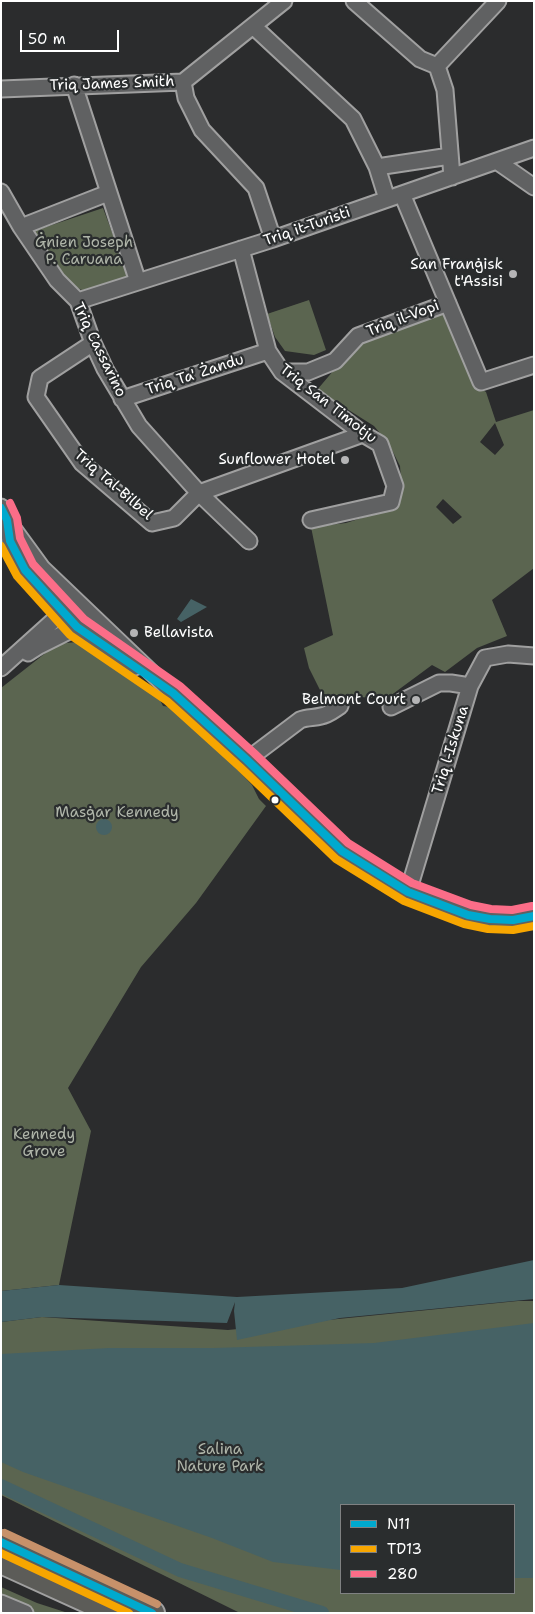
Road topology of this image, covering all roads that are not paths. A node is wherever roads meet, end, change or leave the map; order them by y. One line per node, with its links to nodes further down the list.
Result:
1 (284, 1): 4 (street, Triq James Smith)
2 (354, 1): 5 (street)
3 (498, 1): 5 (street)
4 (253, 26): 6 (street, Triq James Smith); 12 (street)
5 (437, 66): 10 (street)
6 (183, 82): 7 (street, Triq James Smith); 20 (street)
7 (74, 85): 8 (street, Triq James Smith); 16 (street)
8 (1, 89)
9 (534, 148): 11 (street, Triq it-Turisti)
10 (450, 156): 12 (street); 13 (street)
11 (498, 162): 13 (street, Triq it-Turisti); 14 (street)
12 (377, 167): 18 (street)
13 (452, 177): 17 (street, Triq it-Turisti)
14 (534, 187)
15 (1, 192): 19 (street, Triq Cassarino)
16 (108, 193): 19 (street); 22 (street)
17 (402, 194): 18 (street, Triq it-Turisti); 24 (street)
18 (387, 199): 20 (street, Triq it-Turisti)
19 (21, 227): 23 (street, Triq Cassarino)
20 (273, 239): 21 (street, Triq it-Turisti)
21 (241, 250): 22 (street, Triq it-Turisti); 26 (street, Triq San Timotju)
22 (138, 282): 23 (street, Triq it-Turisti)
23 (78, 301): 25 (street, Triq Cassarino)
24 (448, 302): 27 (street); 28 (street, Triq il-Vopi)
25 (93, 343): 29 (street, Triq Cassarino); 31 (street, Triq Tal-Bilbel)
26 (268, 351): 28 (street, Triq San Timotju); 29 (street, Triq Ta' Żandu)
27 (534, 365)
28 (282, 372): 30 (street, Triq San Timotju)
29 (122, 399): 31 (street, Triq Cassarino)
30 (364, 434): 31 (street); 33 (street, Triq San Timotju)
31 (199, 493): 34 (street, Triq Cassarino)
32 (4, 513): 35 (street); 35 (street)
33 (311, 520)
34 (249, 542)
35 (77, 616): 37 (street); 37 (street); 41 (street)
36 (534, 656): 38 (street, Triq l-Iskuna)
37 (1, 669)
38 (470, 686): 40 (street); 42 (street, Triq l-Iskuna)
39 (340, 706): 41 (street)
40 (391, 707)
41 (247, 760): 42 (street)
42 (408, 892): 43 (street)
43 (533, 917)
44 (1, 1542): 49 (highway)
45 (1, 1562): 48 (highway)
46 (1, 1603): 47 (street)
47 (25, 1613)
48 (113, 1613)
49 (153, 1613)

